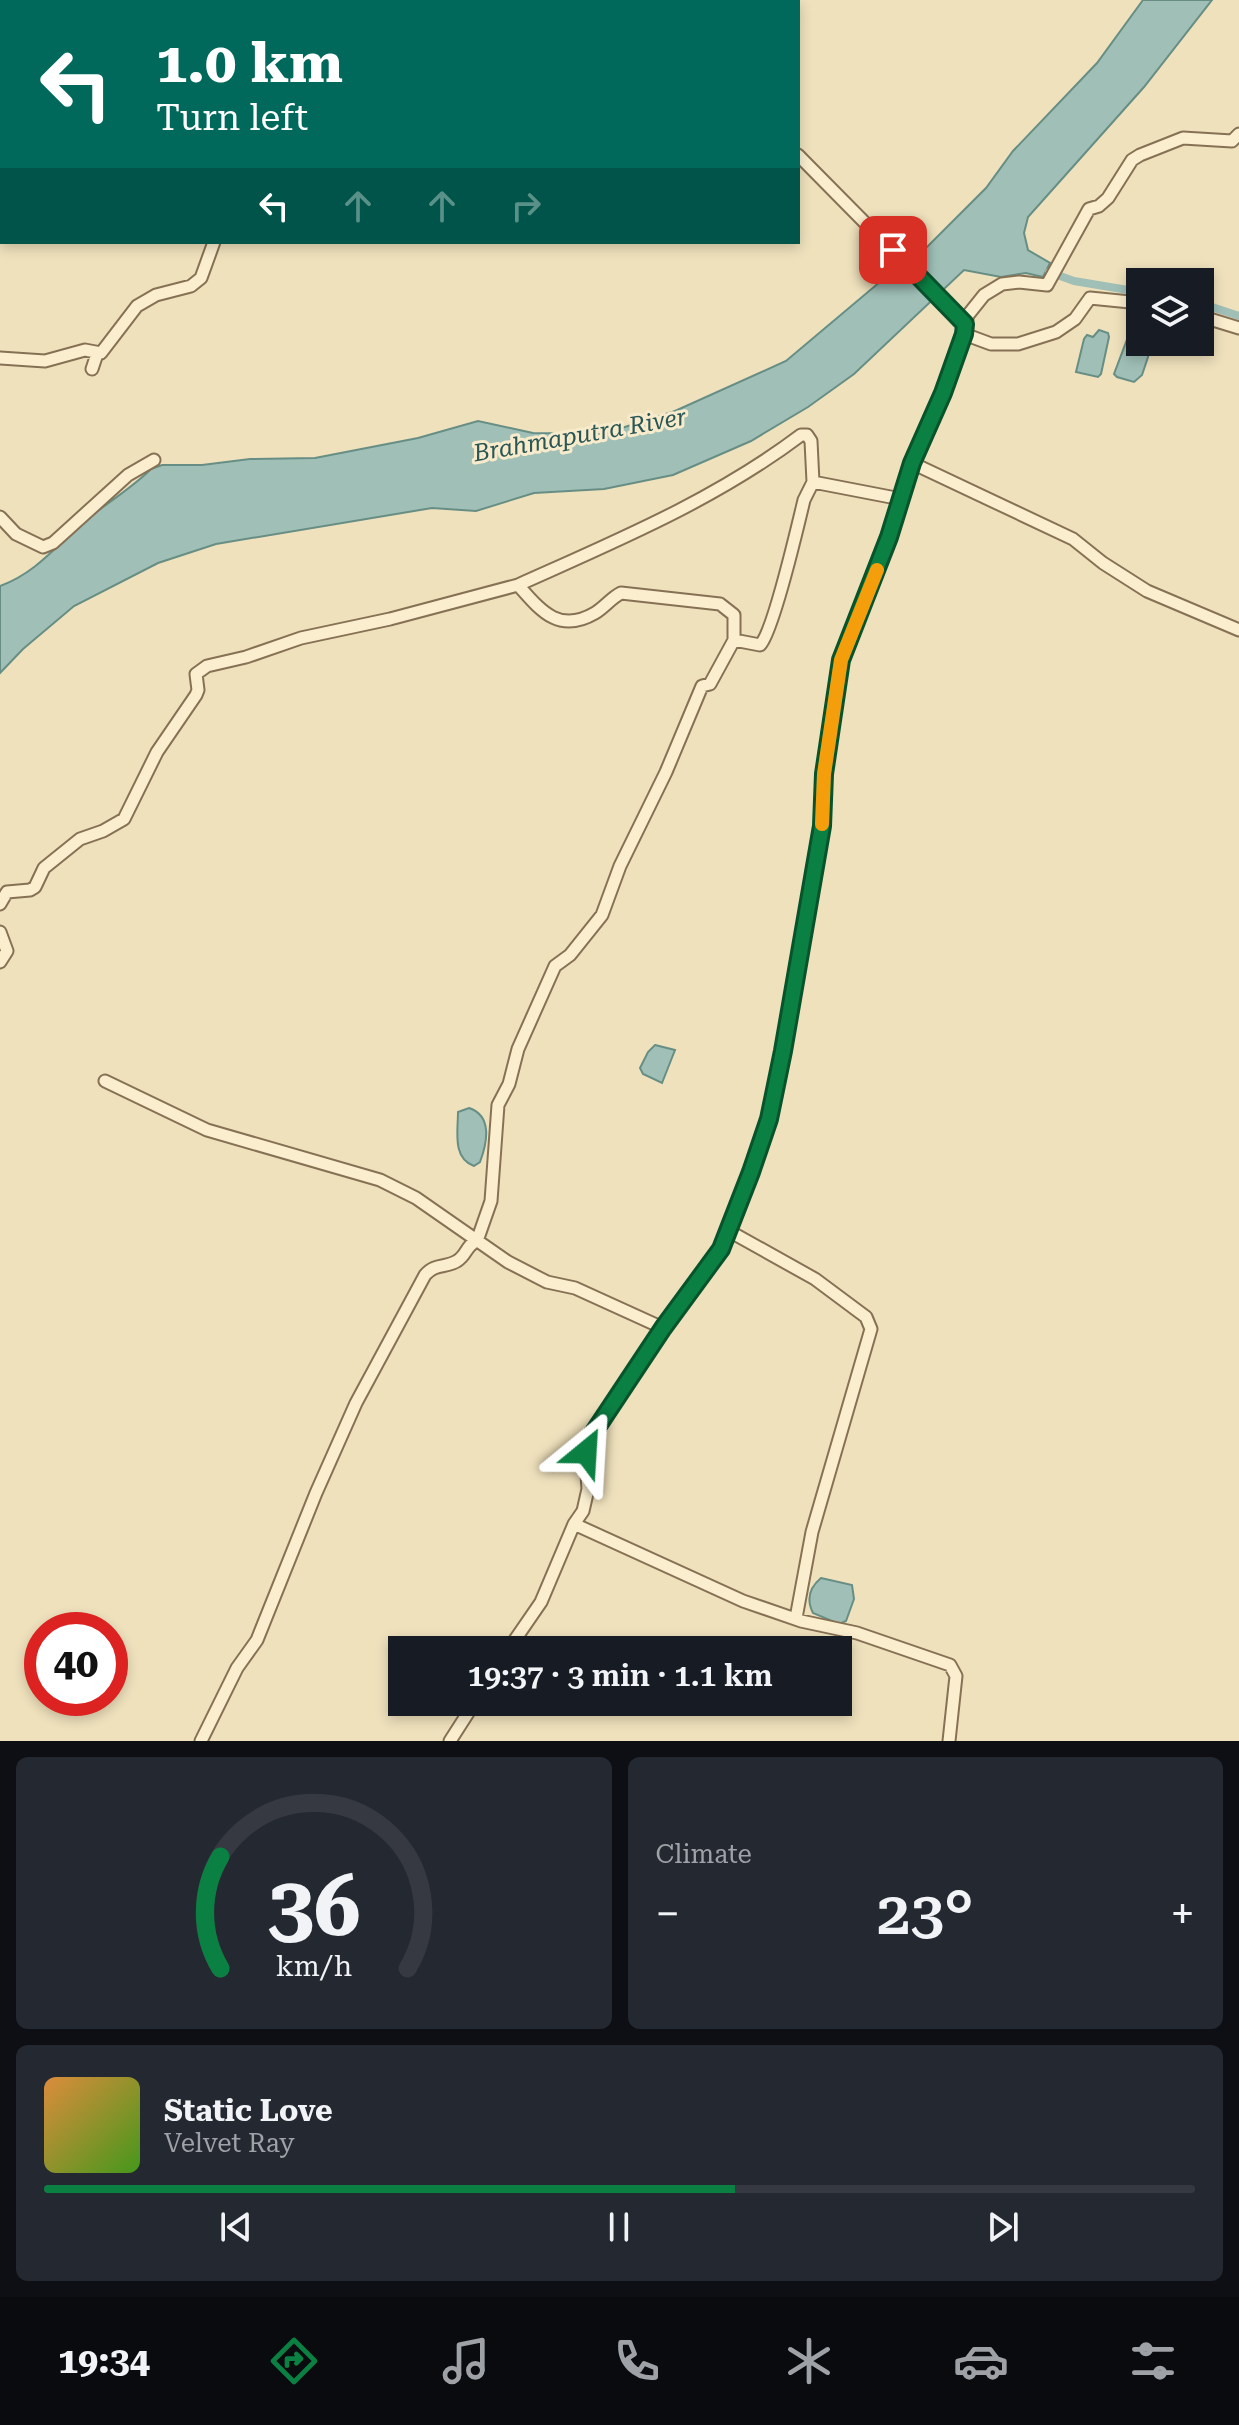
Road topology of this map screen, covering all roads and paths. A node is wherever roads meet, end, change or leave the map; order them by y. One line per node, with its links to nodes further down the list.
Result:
1 (1239, 134): 7 (street)
2 (800, 157): 7 (street)
3 (213, 244): 8 (street)
4 (1126, 302): 7 (street)
5 (1214, 320): 6 (street)
6 (1239, 328)
7 (964, 329): 12 (street)
8 (97, 354): 9 (street); 10 (street)
9 (0, 358)
10 (92, 369)
11 (154, 460): 15 (street)
12 (912, 463): 14 (street); 17 (street)
13 (813, 482): 14 (street); 16 (street); 18 (street)
14 (901, 499): 23 (street)
15 (0, 517)
16 (518, 585): 18 (street); 19 (street)
17 (1239, 630)
18 (734, 640): 24 (street)
19 (0, 904)
20 (0, 932): 21 (street)
21 (0, 962)
22 (105, 1081): 24 (street)
23 (729, 1231): 25 (street); 27 (street)
24 (477, 1241): 25 (street); 30 (street)
25 (663, 1328): 26 (street)
26 (574, 1524): 27 (street); 28 (street)
27 (796, 1618): 32 (street)
28 (518, 1636)
29 (466, 1716): 31 (street)
30 (201, 1741)
31 (450, 1741)
32 (949, 1741)

